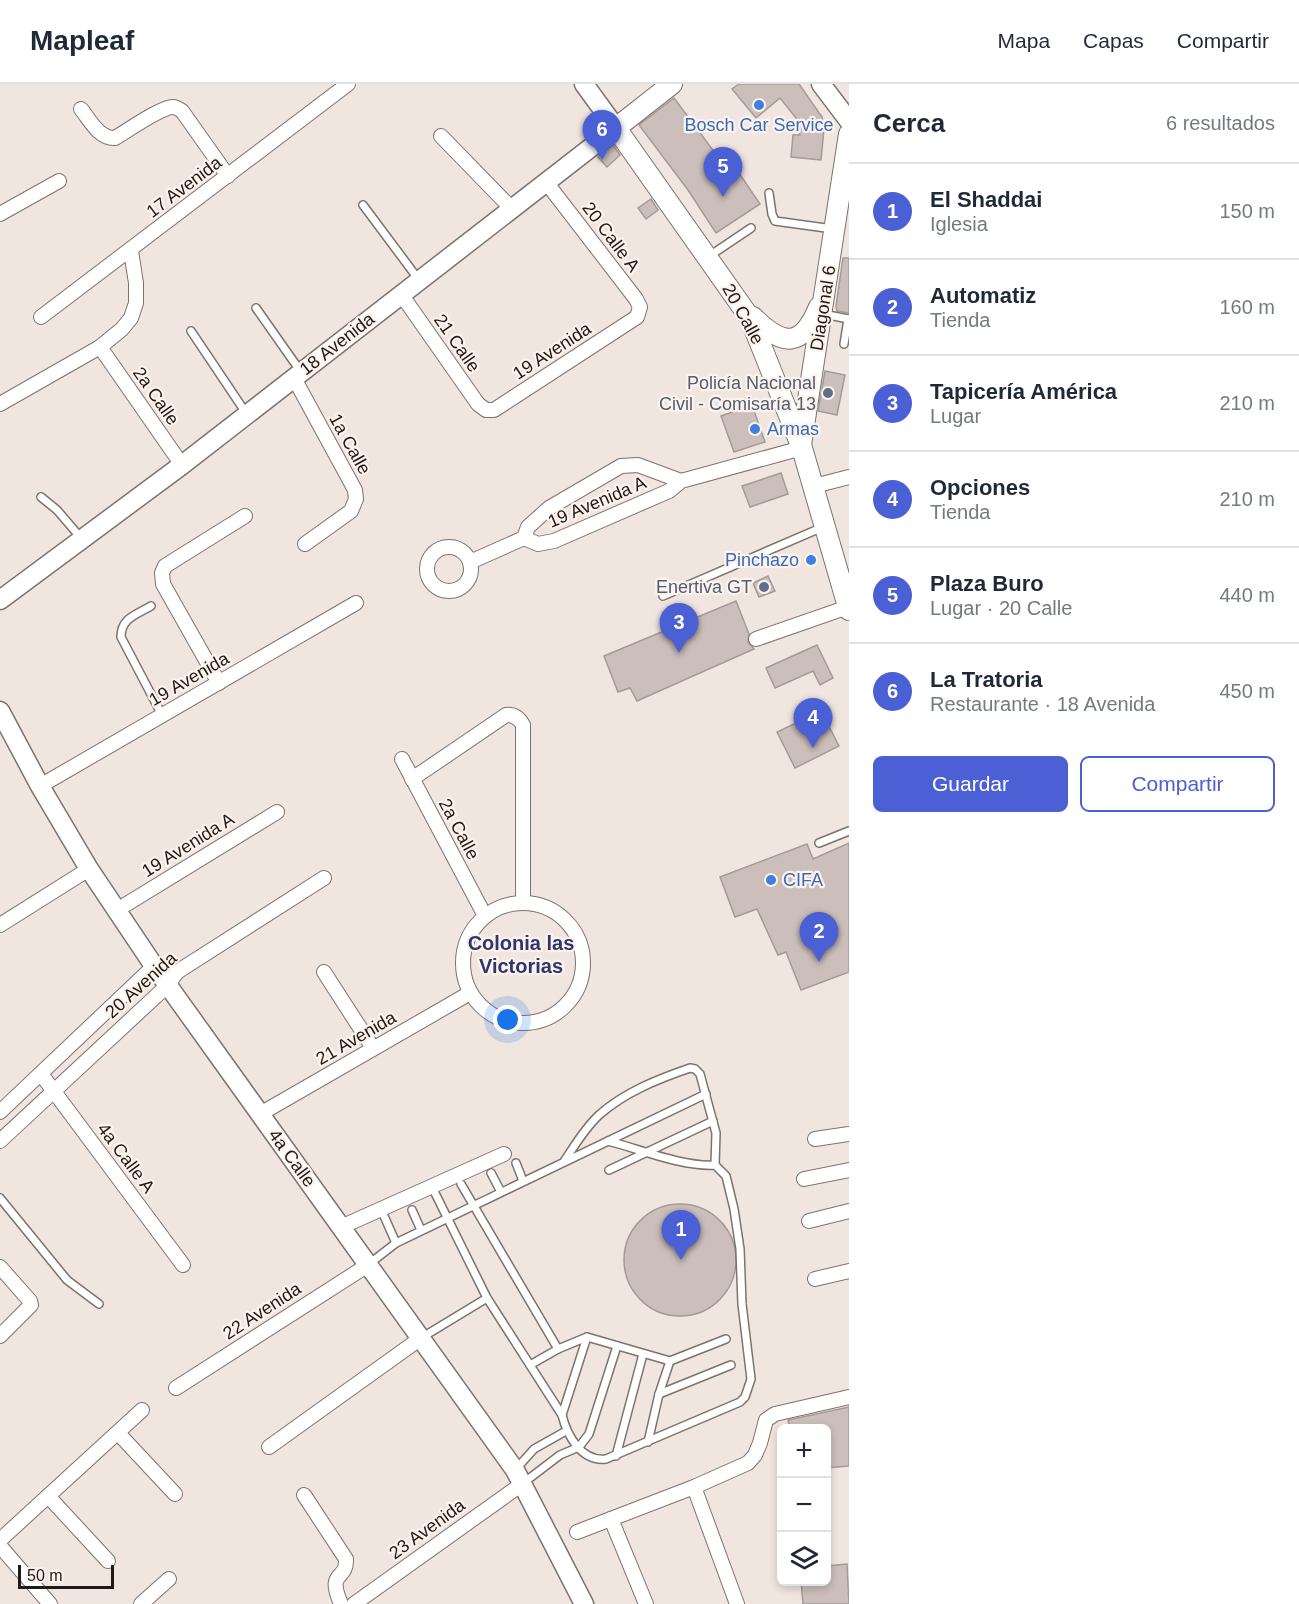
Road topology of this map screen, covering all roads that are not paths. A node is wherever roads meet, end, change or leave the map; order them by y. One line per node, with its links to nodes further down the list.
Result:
1 (348, 84): 11 (street, 17 Avenida)
2 (584, 84): 7 (street, 20 Calle)
3 (672, 84): 7 (main road, 18 Avenida)
4 (821, 84): 6 (street)
5 (81, 109): 11 (street)
6 (849, 121)
7 (616, 128): 13 (street, 18 Avenida); 21 (main road, 20 Calle)
8 (849, 134): 10 (main road, Diagonal 6)
9 (441, 136): 16 (street)
10 (847, 164): 18 (main road, Diagonal 6)
11 (228, 176): 20 (street, 17 Avenida)
12 (59, 180): 17 (street)
13 (546, 182): 16 (street, 18 Avenida); 29 (street, 20 Calle A)
14 (769, 193): 18 (lane)
15 (363, 206): 22 (lane)
16 (512, 209): 22 (street, 18 Avenida)
17 (0, 214)
18 (841, 217): 23 (main road, Diagonal 6)
19 (751, 228): 21 (lane)
20 (131, 250): 28 (street, 17 Avenida); 33 (street)
21 (708, 257): 26 (main road, 20 Calle)
22 (419, 281): 24 (street, 18 Avenida)
23 (827, 285): 26 (main road); 27 (main road, Diagonal 6)
24 (401, 294): 34 (street, 18 Avenida); 36 (street, 21 Calle)
25 (256, 308): 34 (lane)
26 (745, 309): 38 (main road, 20 Calle)
27 (822, 314): 30 (lane); 38 (main road, Diagonal 6)
28 (41, 317)
29 (637, 317): 36 (street, 19 Avenida)
30 (848, 319): 32 (lane)
31 (191, 331): 37 (lane)
32 (844, 344)
33 (100, 347): 35 (street); 39 (street, 2a Calle)
34 (298, 375): 37 (street, 18 Avenida); 48 (street, 1a Calle)
35 (0, 404)
36 (486, 411)
37 (247, 415): 39 (street, 18 Avenida)
38 (802, 446): 41 (street, 19 Avenida A); 42 (main road, 20 Calle)
39 (182, 465): 47 (street, 18 Avenida)
40 (849, 477): 42 (street)
41 (681, 481): 46 (street, 19 Avenida A); 46 (street, 19 Avenida A)
42 (814, 486): 45 (main road, 20 Calle)
43 (41, 497): 47 (lane)
44 (244, 516): 56 (street)
45 (826, 526): 50 (lane); 54 (main road, 20 Calle)
46 (524, 538): 49 (street, 19 Avenida A)
47 (83, 539): 51 (street, 18 Avenida)
48 (305, 544)
49 (470, 562)
50 (663, 596)
51 (0, 600)
52 (356, 603): 56 (street, 19 Avenida)
53 (151, 606): 57 (lane)
54 (849, 609): 55 (street)
55 (756, 639)
56 (219, 683): 57 (street, 19 Avenida)
57 (162, 715): 61 (street, 19 Avenida)
58 (2, 720): 61 (street, 4a Calle)
59 (402, 759): 60 (street, 2a Calle)
60 (412, 779): 67 (street); 69 (street, 2a Calle)
61 (40, 786): 65 (street, 4a Calle)
62 (277, 812): 68 (street, 19 Avenida A)
63 (849, 831): 64 (lane)
64 (819, 843)
65 (89, 869): 68 (street, 4a Calle); 70 (street)
66 (324, 878): 73 (street, 20 Avenida)
67 (523, 903): 69 (street); 74 (street)
68 (117, 910): 71 (street, 4a Calle)
69 (485, 916): 74 (street)
70 (0, 925)
71 (154, 966): 73 (street, 4a Calle); 76 (street, 20 Avenida)
72 (324, 972): 75 (street)
73 (168, 985): 77 (street, 20 Avenida); 80 (street, 4a Calle)
74 (470, 993): 75 (street, 21 Avenida)
75 (373, 1048): 80 (street, 21 Avenida)
76 (40, 1074): 77 (street, 4a Calle A); 79 (street, 20 Avenida)
77 (53, 1090): 84 (street, 20 Avenida); 109 (street, 4a Calle A)
78 (706, 1094): 81 (lane); 85 (lane); 88 (lane)
79 (0, 1112)
80 (260, 1114): 106 (street, 4a Calle)
81 (714, 1121): 86 (lane); 90 (lane)
82 (849, 1134): 83 (street)
83 (815, 1140)
84 (0, 1141)
85 (608, 1141): 86 (lane); 88 (lane)
86 (649, 1152): 90 (lane); 91 (lane)
87 (504, 1154): 106 (street)
88 (564, 1162): 95 (lane)
89 (516, 1163): 95 (lane)
90 (715, 1165): 133 (lane)
91 (609, 1170)
92 (849, 1170): 94 (street)
93 (491, 1173): 97 (lane)
94 (804, 1179)
95 (523, 1181): 97 (lane)
96 (461, 1184): 100 (lane)
97 (501, 1192): 100 (lane)
98 (435, 1193): 104 (lane)
99 (0, 1198): 115 (lane)
100 (473, 1206): 104 (lane); 121 (lane)
101 (412, 1210): 107 (lane)
102 (849, 1211): 105 (street)
103 (384, 1216): 108 (lane)
104 (447, 1218): 107 (lane); 114 (lane)
105 (809, 1221)
106 (341, 1227): 110 (street, 4a Calle)
107 (421, 1230): 108 (lane)
108 (396, 1243): 110 (lane)
109 (183, 1264)
110 (368, 1265): 118 (street, 4a Calle); 126 (street, 22 Avenida)
111 (0, 1268): 116 (street)
112 (849, 1271): 113 (street)
113 (815, 1279)
114 (487, 1298): 118 (lane); 124 (lane)
115 (99, 1304)
116 (0, 1336)
117 (587, 1337): 120 (lane); 121 (lane); 130 (lane)
118 (421, 1338): 134 (street); 137 (street, 4a Calle)
119 (726, 1339): 123 (lane)
120 (617, 1346): 122 (lane); 135 (lane)
121 (558, 1349): 124 (lane)
122 (643, 1354): 123 (lane); 136 (lane)
123 (670, 1361): 127 (lane)
124 (530, 1365): 130 (lane)
125 (731, 1365): 127 (lane)
126 (176, 1389)
127 (659, 1394): 133 (lane)
128 (849, 1397): 138 (street)
129 (142, 1410): 132 (street)
130 (562, 1415): 131 (lane)
131 (566, 1431): 135 (lane); 137 (lane)
132 (118, 1433): 139 (street); 141 (street)
133 (648, 1442): 136 (lane)
134 (269, 1447)
135 (579, 1447): 136 (lane); 137 (lane)
136 (616, 1456)
137 (518, 1477): 151 (street, 23 Avenida); 152 (street, 4a Calle)
138 (694, 1487): 142 (street); 154 (street)
139 (175, 1494)
140 (304, 1495): 150 (street)
141 (48, 1496): 144 (street); 146 (street)
142 (611, 1519): 143 (street); 153 (street)
143 (577, 1532)
144 (0, 1540)
145 (0, 1546): 148 (street)
146 (108, 1561)
147 (169, 1579): 149 (street)
148 (50, 1604)
149 (141, 1604)
150 (341, 1604)
151 (354, 1604)
152 (584, 1604)
153 (646, 1604)
154 (737, 1604)

